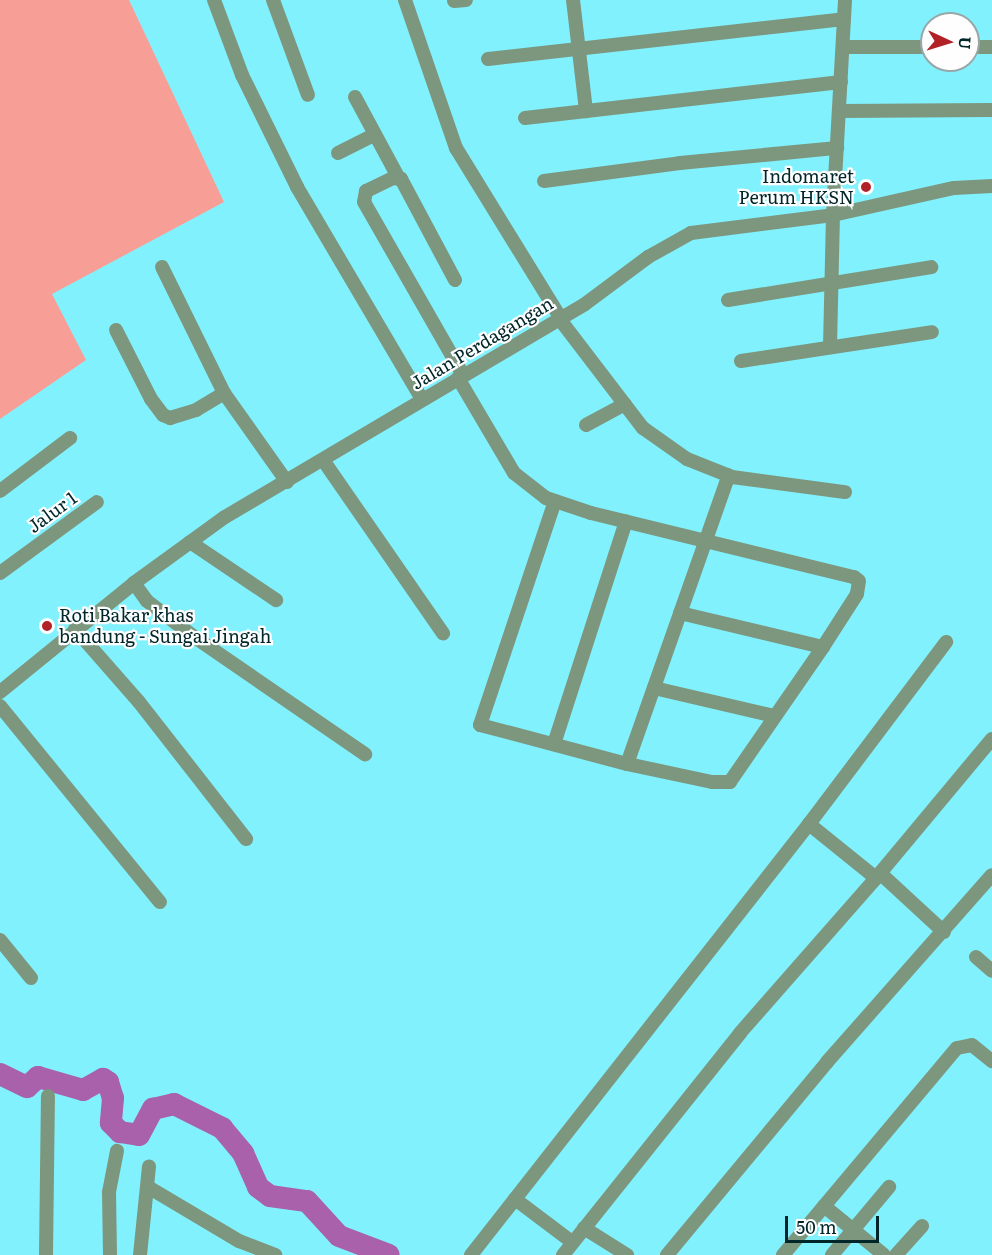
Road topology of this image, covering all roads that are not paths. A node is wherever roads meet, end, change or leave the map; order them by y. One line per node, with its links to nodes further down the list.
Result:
1 (214, 0): 37 (street)
2 (273, 0): 12 (street)
3 (405, 0): 30 (street)
4 (573, 0): 7 (street)
5 (845, 0): 6 (street)
6 (844, 19): 7 (street); 8 (street)
7 (578, 47): 10 (street); 15 (street)
8 (843, 47): 9 (street); 11 (street)
9 (920, 47)
10 (488, 59)
11 (841, 82): 15 (street); 16 (street)
12 (308, 95)
13 (355, 97): 18 (street)
14 (992, 110): 16 (street)
15 (586, 111): 17 (street)
16 (839, 111): 19 (street)
17 (525, 118)
18 (374, 135): 20 (street); 21 (street)
19 (837, 148): 22 (street); 24 (street)
20 (338, 153)
21 (398, 177): 27 (street); 35 (street)
22 (544, 181)
23 (992, 186): 24 (street, Jalan Perdagangan)
24 (833, 215): 28 (street); 30 (street, Jalan Perdagangan)
25 (162, 267): 36 (street)
26 (932, 267): 28 (street)
27 (455, 280)
28 (831, 284): 29 (street); 33 (street)
29 (728, 300)
30 (559, 317): 35 (street, Jalan Perdagangan); 38 (street)
31 (116, 330): 36 (street)
32 (932, 332): 33 (street)
33 (830, 347): 34 (street)
34 (741, 362)
35 (461, 376): 37 (street, Jalan Perdagangan); 46 (street)
36 (224, 393): 43 (street)
37 (422, 399): 41 (street, Jalan Perdagangan)
38 (625, 404): 39 (street); 42 (street)
39 (586, 425)
40 (70, 438): 44 (street)
41 (322, 460): 43 (street, Jalan Perdagangan); 56 (street)
42 (729, 475): 45 (street); 50 (street)
43 (287, 482): 49 (street, Jalan Perdagangan)
44 (0, 491)
45 (845, 492)
46 (555, 501): 48 (street); 64 (street)
47 (97, 502): 51 (street, Jalur 1)
48 (626, 521): 50 (street); 64 (street)
49 (190, 542): 52 (street, Jalan Perdagangan); 53 (street)
50 (705, 542): 54 (street); 58 (street)
51 (0, 573)
52 (134, 583): 55 (street, Jalan Perdagangan); 65 (street)
53 (276, 600)
54 (680, 613): 58 (street); 59 (street)
55 (75, 629): 60 (street, Jalan Perdagangan); 68 (street)
56 (443, 633)
57 (946, 642): 67 (street)
58 (823, 647): 62 (street)
59 (654, 688): 62 (street); 66 (street)
60 (0, 692)
61 (0, 706): 71 (street)
62 (774, 716): 66 (street)
63 (992, 739): 69 (street)
64 (554, 744): 66 (street)
65 (365, 754)
66 (627, 764)
67 (809, 824): 69 (street); 83 (street)
68 (246, 839)
69 (878, 875): 72 (street); 86 (street)
70 (992, 875): 72 (street)
71 (160, 902)
72 (944, 932): 96 (street)
73 (0, 940): 76 (street)
74 (976, 957): 75 (street)
75 (992, 971)
76 (31, 978)
77 (991, 1057): 84 (street)
78 (48, 1096): 90 (street)
79 (117, 1151): 91 (street)
80 (149, 1166): 81 (street)
81 (148, 1187): 89 (street); 92 (street)
82 (889, 1187): 87 (street)
83 (515, 1199): 88 (street); 93 (street)
84 (824, 1206): 87 (street); 97 (street)
85 (922, 1226): 100 (street)
86 (584, 1228): 88 (street); 95 (street)
87 (853, 1230): 98 (street); 99 (street)
88 (572, 1242): 94 (street)
89 (140, 1254)
90 (46, 1255)
91 (111, 1255)
92 (275, 1255)
93 (471, 1255)
94 (563, 1255)
95 (627, 1255)
96 (667, 1255)
97 (783, 1255)
98 (832, 1255)
99 (884, 1255)
100 (896, 1255)

